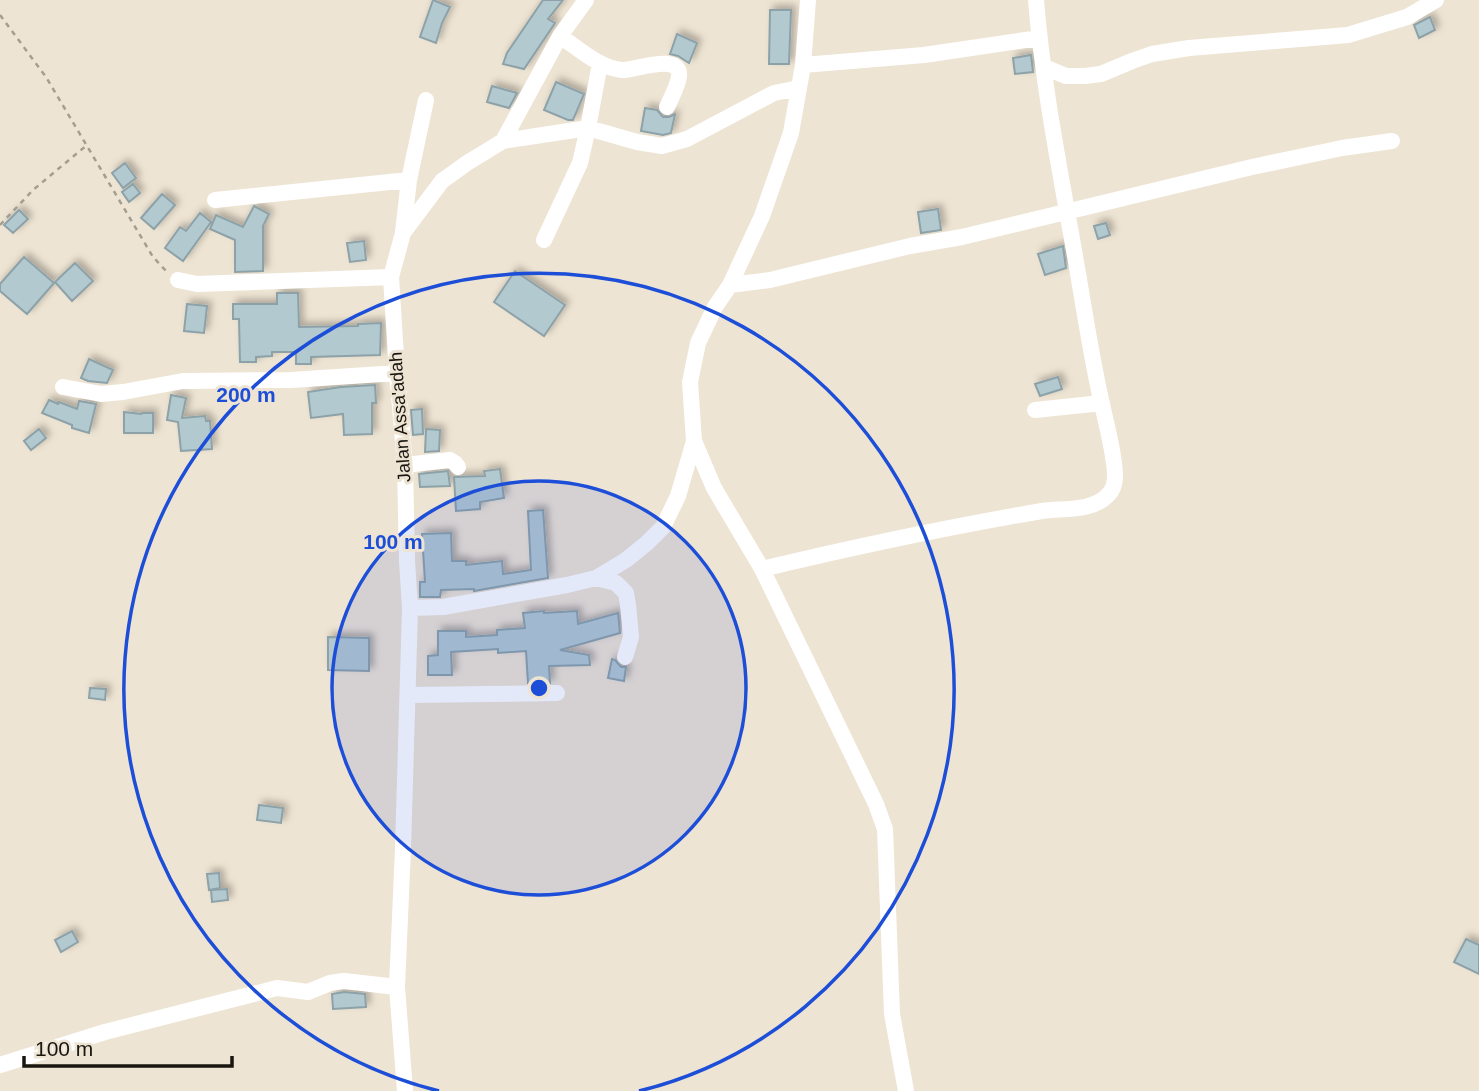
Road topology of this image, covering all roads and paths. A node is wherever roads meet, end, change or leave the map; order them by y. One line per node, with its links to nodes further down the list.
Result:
1 (586, 0): 6 (street)
2 (808, 0): 9 (street)
3 (1036, 0): 7 (street)
4 (1436, 0): 10 (street)
5 (0, 15): 17 (path)
6 (561, 36): 8 (street); 15 (street)
7 (1039, 38): 9 (street); 10 (street)
8 (600, 64): 13 (street); 14 (street)
9 (803, 65): 11 (street)
10 (1044, 67): 20 (street)
11 (799, 88): 14 (street); 26 (street)
12 (426, 100): 18 (street, Jalan Assa'adah)
13 (667, 107)
14 (588, 128): 15 (street); 23 (street)
15 (503, 141): 22 (street)
16 (1392, 141): 20 (street)
17 (87, 145): 21 (path); 25 (path)
18 (408, 180): 19 (street); 22 (street, Jalan Assa'adah)
19 (215, 200)
20 (1067, 211): 26 (street); 29 (street)
21 (0, 225)
22 (402, 233): 24 (street, Jalan Assa'adah)
23 (544, 240)
24 (391, 277): 25 (street); 27 (street, Jalan Assa'adah)
25 (178, 280)
26 (730, 285): 31 (street)
27 (397, 373): 28 (street); 32 (street, Jalan Assa'adah)
28 (63, 387)
29 (1102, 403): 30 (street); 34 (street)
30 (1035, 410)
31 (694, 442): 34 (street); 35 (street)
32 (405, 466): 33 (street); 36 (street, Jalan Assa'adah)
33 (458, 467)
34 (762, 569): 43 (street)
35 (596, 578): 36 (street); 37 (street)
36 (410, 608): 39 (street, Jalan Assa'adah)
37 (625, 657)
38 (556, 693): 39 (street)
39 (409, 695): 40 (street, Jalan Assa'adah)
40 (397, 987): 41 (street); 42 (street, Jalan Assa'adah)
41 (0, 1065)
42 (405, 1091)
43 (906, 1091)

